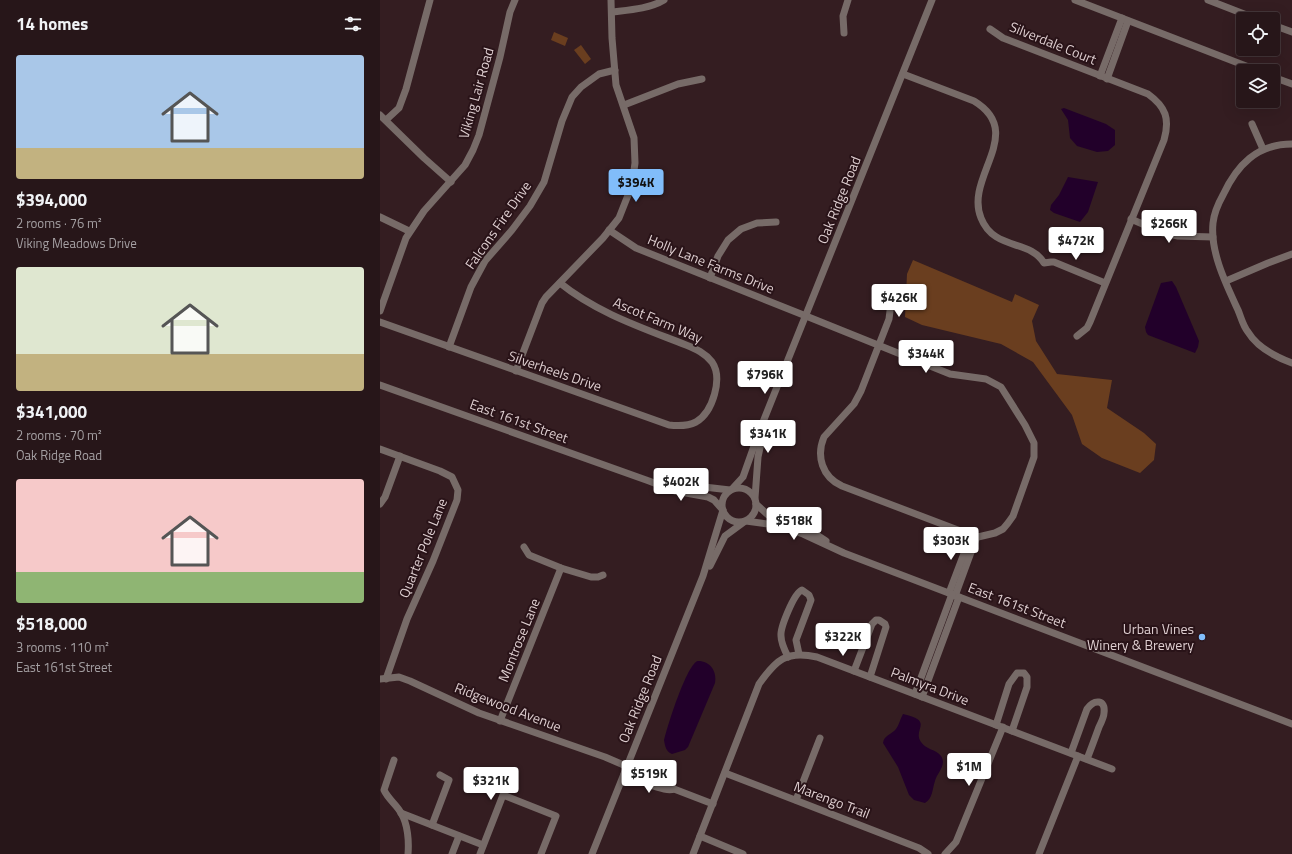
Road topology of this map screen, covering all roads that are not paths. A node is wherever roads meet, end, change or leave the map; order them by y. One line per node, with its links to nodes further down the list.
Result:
1 (430, 0): 24 (street)
2 (515, 0): 28 (street, Viking Lair Road)
3 (611, 0): 9 (street)
4 (664, 0): 9 (street)
5 (848, 0): 14 (street)
6 (932, 0): 18 (street, Oak Ridge Road)
7 (1075, 0): 11 (street)
8 (1208, 0): 10 (street)
9 (612, 12): 17 (street)
10 (1240, 12)
11 (1125, 20): 16 (street); 19 (street)
12 (1280, 28): 15 (street)
13 (990, 29): 19 (street, Silverdale Court)
14 (844, 32)
15 (1292, 32)
16 (1241, 64)
17 (615, 70): 23 (street); 46 (street, Falcons Fire Drive)
18 (903, 74): 39 (street); 42 (street, Oak Ridge Road)
19 (1103, 77): 30 (street, Silverdale Court)
20 (702, 79): 23 (street)
21 (1280, 80): 22 (street)
22 (1292, 84)
23 (624, 105): 32 (street)
24 (383, 118): 28 (street)
25 (1252, 124): 27 (street)
26 (1292, 144): 27 (street)
27 (1263, 150): 34 (street)
28 (451, 182): 33 (street, Viking Lair Road)
29 (380, 217): 33 (street)
30 (1131, 219): 34 (street); 39 (street, Silverdale Court)
31 (776, 222): 36 (street)
32 (609, 230): 36 (street, Holly Lane Farms Drive); 38 (street)
33 (409, 231): 41 (street, Viking Lair Road)
34 (1213, 237): 37 (street)
35 (1292, 254): 37 (street)
36 (710, 278): 42 (street, Holly Lane Farms Drive)
37 (1226, 281): 47 (street)
38 (560, 283): 48 (street); 50 (street, Ascot Farm Way)
39 (1105, 283): 44 (street, Silverdale Court)
40 (887, 288): 45 (street)
41 (380, 311)
42 (806, 316): 45 (street, Holly Lane Farms Drive); 51 (street, Oak Ridge Road)
43 (380, 322): 46 (street, Silverheels Drive)
44 (1077, 336)
45 (879, 345): 60 (street); 60 (street, Holly Lane Farms Drive)
46 (449, 347): 48 (street, Silverheels Drive)
47 (1292, 363)
48 (516, 371): 50 (street, Silverheels Drive)
49 (380, 385): 54 (street, East 161st Street)
50 (712, 399)
51 (770, 409): 55 (street, Oak Ridge Road); 56 (street, Oak Ridge Road)
52 (380, 449): 53 (street, Quarter Pole Lane)
53 (400, 456): 57 (street); 71 (street, Quarter Pole Lane)
54 (649, 481): 55 (street, East 161st Street); 58 (street, East 161st Street)
55 (731, 490): 56 (street); 58 (street)
56 (756, 501): 59 (street); 62 (street, East 161st Street)
57 (380, 504)
58 (722, 509): 59 (street); 65 (street, Oak Ridge Road)
59 (745, 521): 62 (street, East 161st Street); 65 (street, Oak Ridge Road)
60 (974, 536): 66 (street)
61 (524, 548): 63 (street)
62 (844, 553): 66 (street, East 161st Street)
63 (561, 568): 64 (street); 74 (street, Montrose Lane)
64 (603, 576)
65 (703, 576): 83 (street, Oak Ridge Road)
66 (954, 595): 72 (street); 73 (street); 75 (street, East 161st Street)
67 (799, 654): 68 (street); 68 (street); 69 (street, Palmyra Drive)
68 (788, 658): 84 (street)
69 (854, 671): 70 (street, Palmyra Drive); 70 (street)
70 (870, 677): 72 (street, Palmyra Drive)
71 (383, 679): 74 (street, Ridgewood Avenue)
72 (915, 694): 73 (street, Palmyra Drive)
73 (922, 697): 76 (street, Palmyra Drive)
74 (500, 721): 83 (street, Ridgewood Avenue)
75 (1292, 724)
76 (999, 726): 77 (street, Palmyra Drive); 77 (street); 101 (street)
77 (1012, 731): 79 (street, Palmyra Drive)
78 (820, 738): 86 (street)
79 (1074, 754): 80 (street, Palmyra Drive); 80 (street); 102 (street)
80 (1087, 759): 82 (street, Palmyra Drive)
81 (394, 760): 88 (street)
82 (1112, 769)
83 (625, 770): 87 (street, Ridgewood Avenue); 97 (street, Oak Ridge Road)
84 (725, 773): 86 (street, Marengo Trail); 87 (street)
85 (440, 775): 89 (street)
86 (796, 800): 100 (street, Marengo Trail)
87 (713, 804): 91 (street)
88 (401, 813): 89 (street); 93 (street)
89 (432, 825): 90 (street)
90 (459, 836): 92 (street); 94 (street)
91 (700, 836): 98 (street); 99 (street)
92 (483, 845): 95 (street); 96 (street)
93 (408, 854)
94 (452, 854)
95 (480, 854)
96 (541, 854)
97 (592, 854)
98 (693, 854)
99 (743, 854)
100 (928, 854)
101 (945, 854)
102 (1039, 854)

